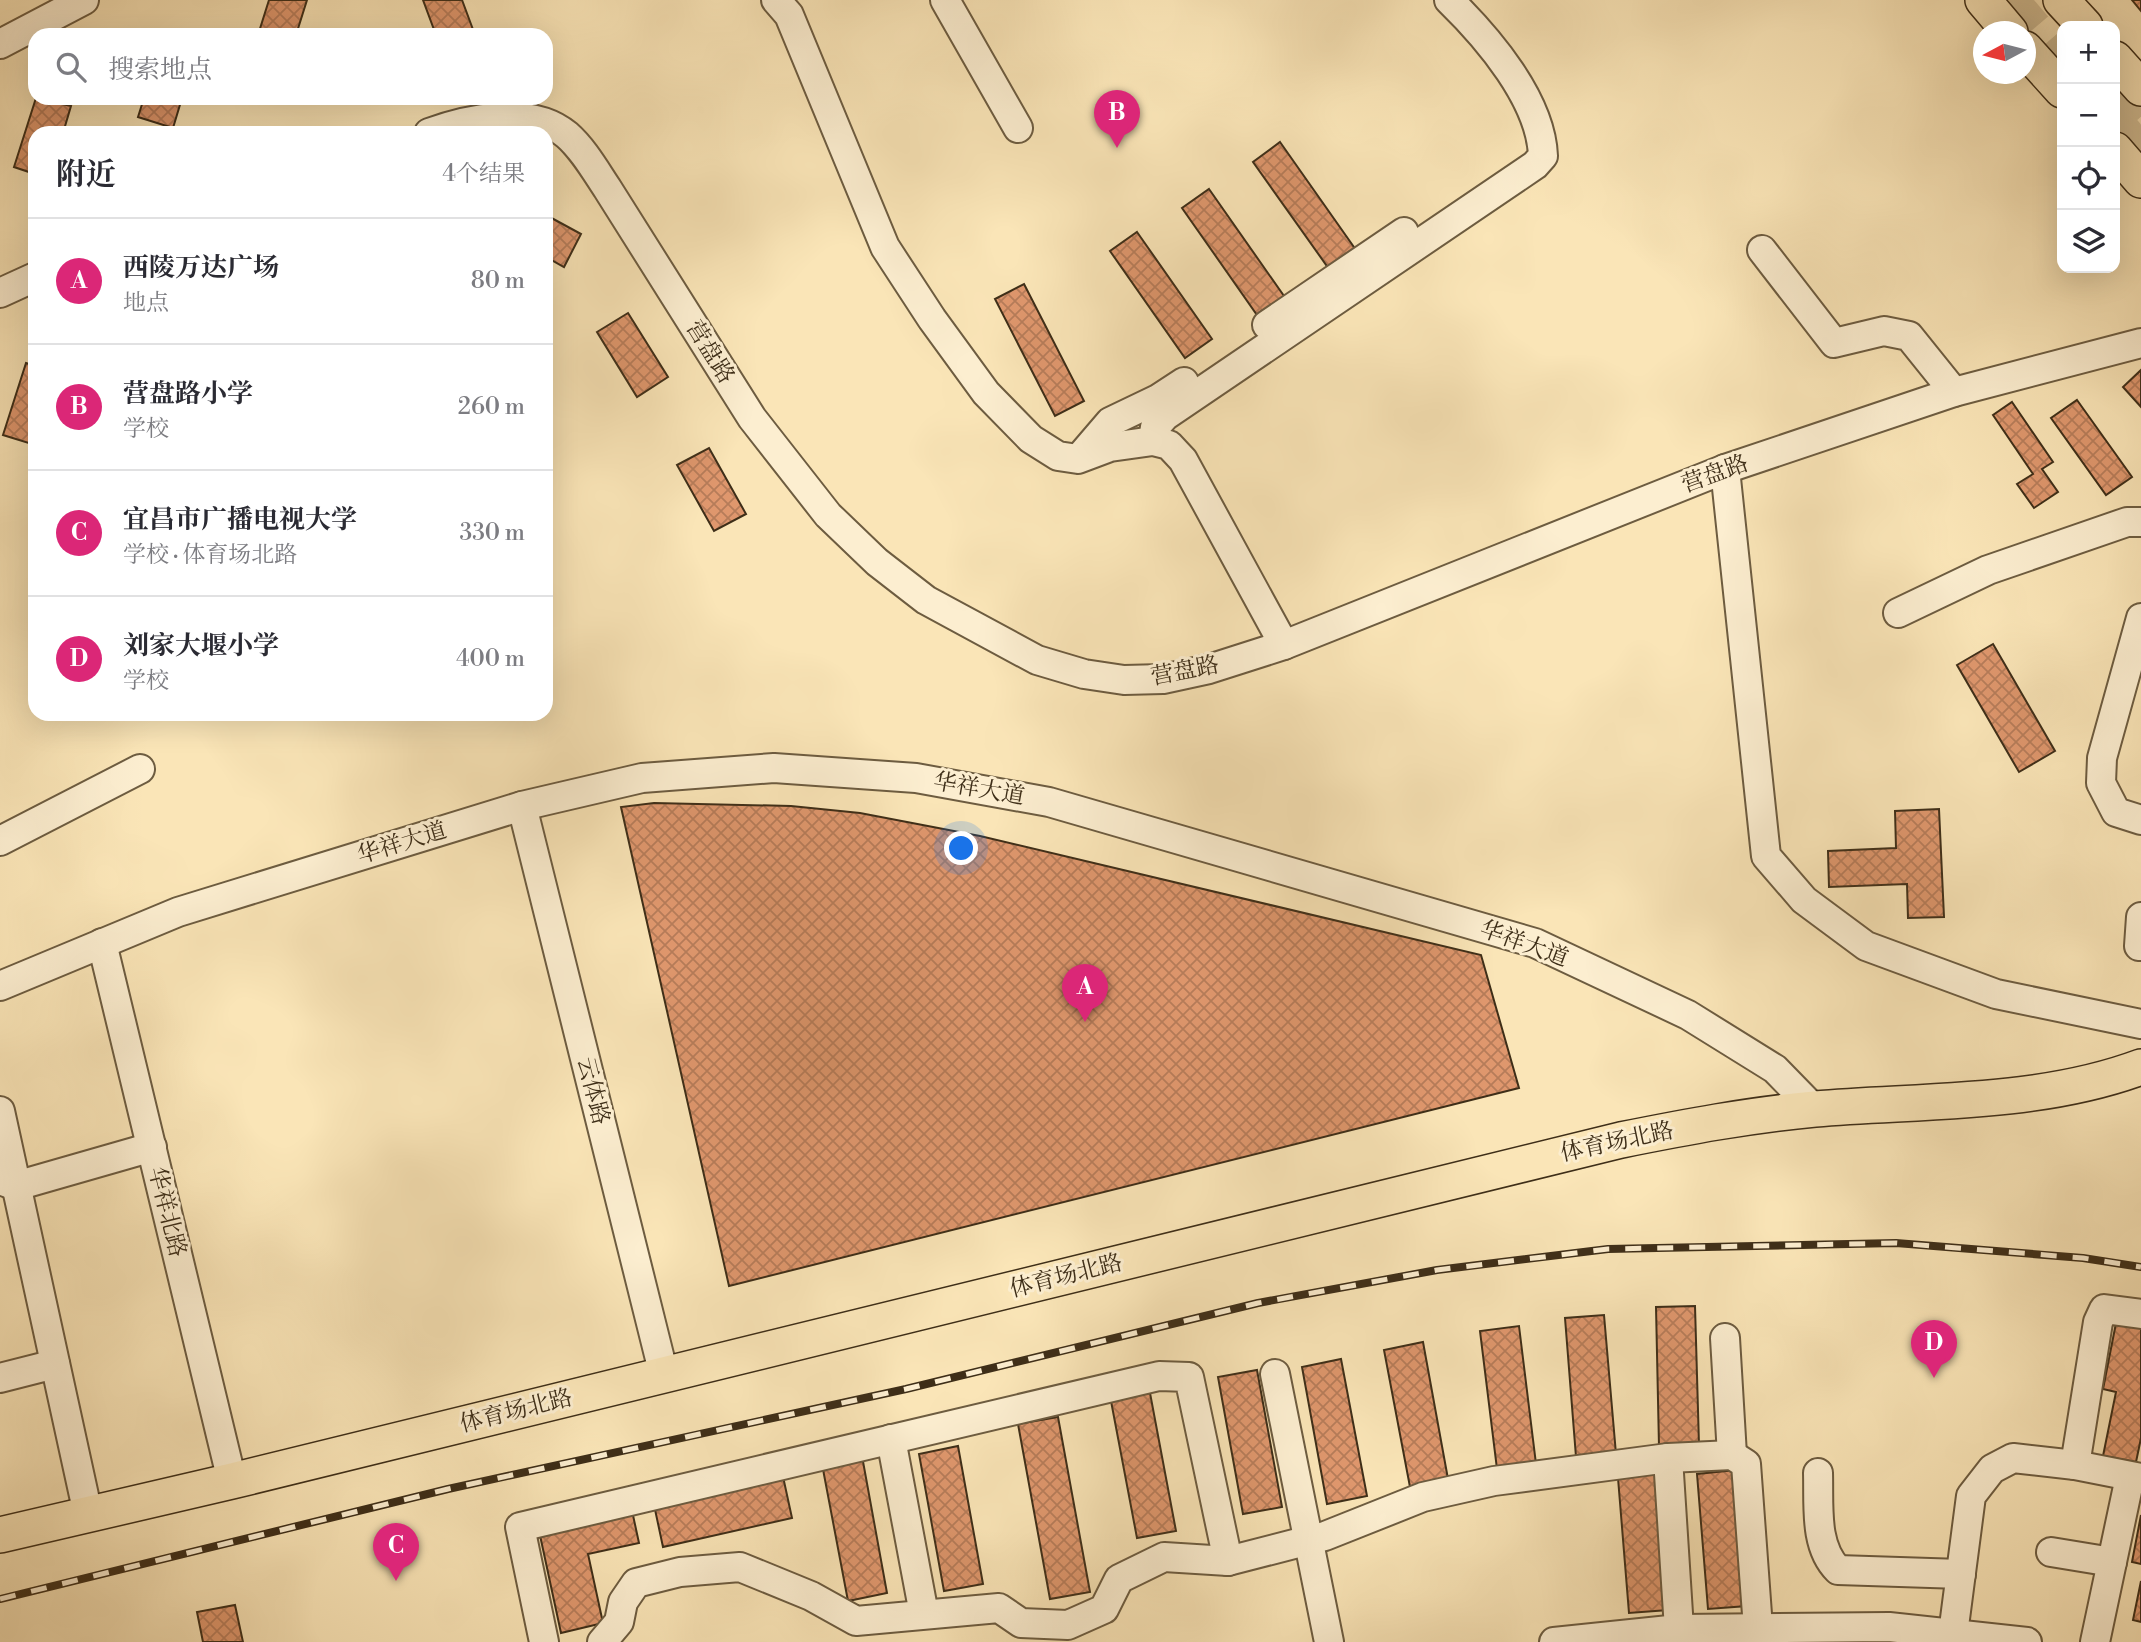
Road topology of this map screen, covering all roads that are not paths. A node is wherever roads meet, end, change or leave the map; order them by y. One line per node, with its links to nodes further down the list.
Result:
1 (84, 0): 9 (street)
2 (776, 0): 29 (street)
3 (945, 0): 19 (street)
4 (1449, 0): 22 (street)
5 (1983, 0): 7 (main road)
6 (2061, 0): 8 (main road)
7 (2001, 21)
8 (2080, 21)
9 (31, 28)
10 (28, 29): 11 (street)
11 (0, 44)
12 (2036, 61): 14 (main road)
13 (2120, 65): 15 (main road)
14 (2057, 84)
15 (2141, 88)
16 (462, 126): 17 (street, 营盘路)
17 (549, 126)
18 (553, 128): 34 (street, 营盘路)
19 (1018, 128)
20 (2120, 156): 21 (main road)
21 (2141, 180)
22 (1473, 208): 28 (street); 29 (street)
23 (1762, 250): 27 (street)
24 (28, 280): 25 (street)
25 (0, 293)
26 (2141, 343): 27 (street, 营盘路)
27 (1954, 392): 30 (street, 营盘路)
28 (1153, 441): 29 (street); 34 (street)
29 (1078, 459)
30 (1725, 469): 34 (street, 营盘路); 43 (street)
31 (2141, 522): 32 (street)
32 (1898, 613)
33 (2141, 618): 37 (street)
34 (1284, 645)
35 (140, 769): 38 (street)
36 (522, 806): 40 (street, 华祥大道); 46 (street, 华祥大道); 54 (street, 云体路)
37 (2141, 820)
38 (0, 841)
39 (2141, 917): 41 (street)
40 (102, 943): 42 (street, 华祥大道); 48 (street, 华祥北路)
41 (2139, 946)
42 (0, 986)
43 (2141, 1024)
44 (2141, 1068): 46 (main road, 体育场北路)
45 (2141, 1085): 67 (main road, 体育场北路)
46 (1814, 1109): 54 (main road, 体育场北路)
47 (0, 1111): 49 (street)
48 (152, 1147): 49 (street); 62 (street, 华祥北路)
49 (8, 1183): 52 (street)
50 (2141, 1314): 59 (street)
51 (1725, 1338): 57 (street)
52 (55, 1364): 55 (street); 63 (street)
53 (1275, 1374): 65 (street)
54 (664, 1375): 62 (main road, 体育场北路)
55 (0, 1378)
56 (891, 1439): 68 (street); 71 (street); 76 (street)
57 (1732, 1455): 58 (street); 73 (street)
58 (1668, 1458): 65 (street); 72 (street)
59 (2075, 1465): 61 (street); 70 (street)
60 (1818, 1473): 70 (street)
61 (2135, 1477): 69 (street)
62 (232, 1481): 63 (main road, 体育场北路)
63 (88, 1514): 64 (main road, 体育场北路)
64 (0, 1535)
65 (1308, 1540): 68 (street); 78 (street)
66 (2051, 1552): 69 (street)
67 (0, 1554)
68 (1228, 1560): 71 (street)
69 (2112, 1562): 81 (street)
70 (1961, 1574): 74 (street)
71 (924, 1614): 77 (street)
72 (1679, 1629): 73 (street); 79 (street)
73 (1742, 1633): 74 (street)
74 (1953, 1634): 75 (street)
75 (1988, 1640): 80 (street)
76 (544, 1642)
77 (602, 1642)
78 (1329, 1642)
79 (1554, 1642)
80 (2027, 1642)
81 (2095, 1642)

